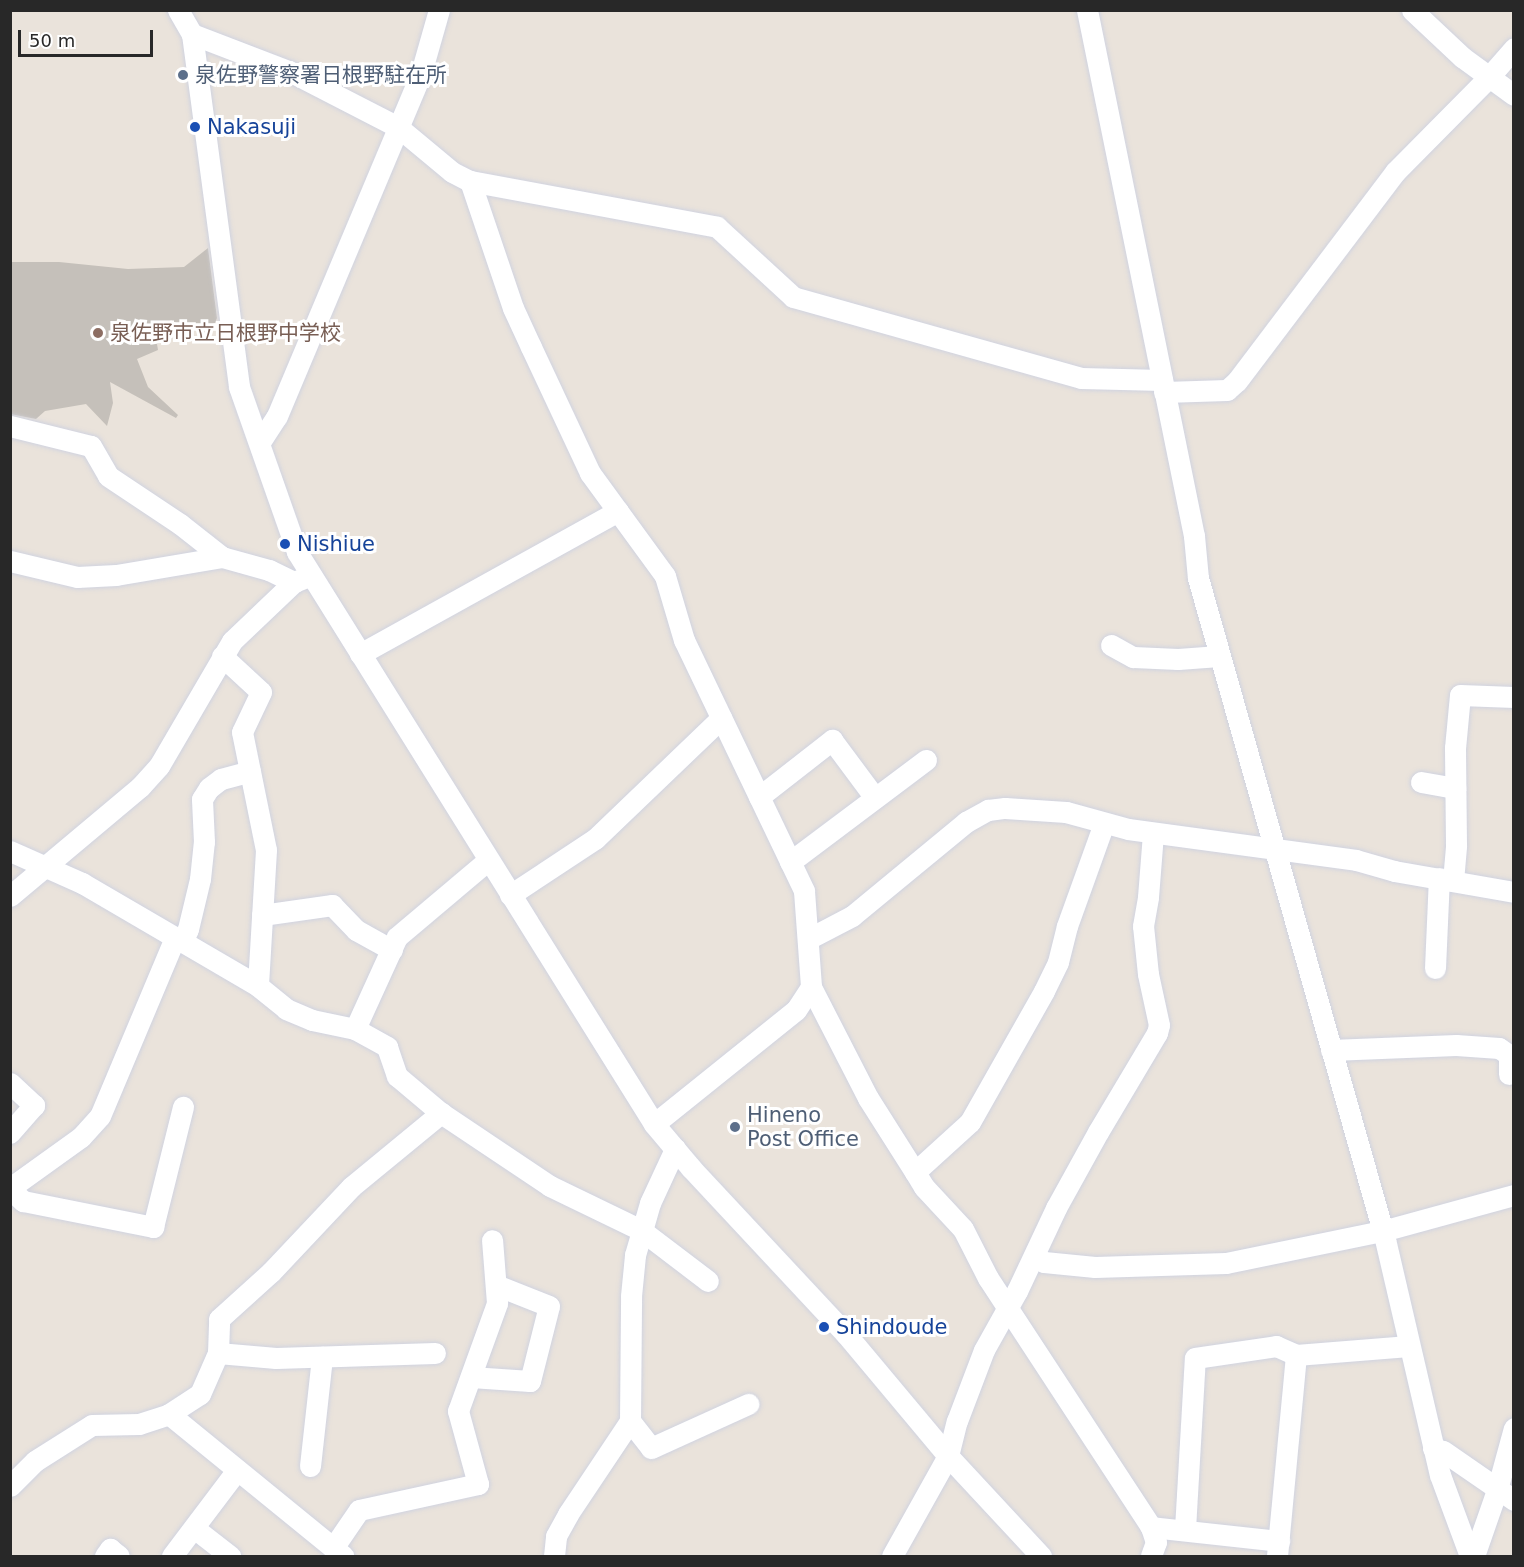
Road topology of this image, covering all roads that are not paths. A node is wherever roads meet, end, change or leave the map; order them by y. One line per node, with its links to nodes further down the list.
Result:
1 (178, 10): 5 (street)
2 (439, 10): 9 (street)
3 (1087, 10): 11 (street)
4 (1412, 10): 7 (street)
5 (192, 34): 9 (street); 13 (street)
6 (1514, 48): 7 (street)
7 (1489, 77): 8 (street); 11 (street)
8 (1514, 95)
9 (398, 128): 10 (street); 13 (street)
10 (470, 181): 11 (street); 14 (street)
11 (1163, 386): 21 (street)
12 (10, 426): 15 (street)
13 (260, 441): 17 (street)
14 (618, 511): 19 (street); 23 (street)
15 (222, 557): 16 (street); 17 (street)
16 (10, 561)
17 (302, 579): 19 (street); 20 (street)
18 (1111, 645): 21 (street)
19 (360, 654): 34 (street)
20 (222, 656): 25 (street); 36 (street)
21 (1219, 656): 32 (street)
22 (1514, 697): 27 (street)
23 (721, 718): 28 (street); 39 (street)
24 (926, 760): 29 (street)
25 (250, 771): 41 (street); 43 (street)
26 (1420, 782): 27 (street)
27 (1455, 788): 37 (street)
28 (759, 797): 29 (street); 35 (street)
29 (875, 798): 35 (street)
30 (1104, 823): 31 (street); 42 (street); 57 (street)
31 (1152, 833): 32 (street); 63 (street)
32 (1273, 848): 37 (street); 49 (street)
33 (10, 851): 36 (street)
34 (489, 860): 39 (street); 44 (street)
35 (790, 862): 42 (street)
36 (43, 868): 40 (street); 43 (street)
37 (1446, 880): 38 (street); 45 (street)
38 (1514, 892)
39 (510, 895): 54 (street)
40 (10, 896)
41 (262, 915): 44 (street); 46 (street)
42 (808, 939): 47 (street)
43 (179, 940): 46 (street); 58 (street)
44 (392, 950): 48 (street)
45 (1435, 968)
46 (258, 986): 48 (street)
47 (811, 987): 54 (street); 57 (street)
48 (355, 1029): 53 (street)
49 (1330, 1050): 50 (street); 61 (street)
50 (1509, 1074)
51 (10, 1083): 55 (street)
52 (183, 1107): 58 (street)
53 (441, 1113): 60 (street); 68 (street)
54 (654, 1124): 56 (street)
55 (10, 1133)
56 (675, 1149): 60 (street); 78 (street)
57 (915, 1172): 66 (street)
58 (10, 1188)
59 (1514, 1195): 61 (street)
60 (641, 1230): 64 (street); 75 (street)
61 (1382, 1231): 63 (street); 67 (street)
62 (492, 1240): 65 (street)
63 (1034, 1257): 66 (street)
64 (708, 1281)
65 (496, 1285): 72 (street); 72 (street)
66 (1008, 1307): 78 (street); 83 (street)
67 (1409, 1346): 70 (street); 77 (street)
68 (218, 1353): 71 (street); 74 (street)
69 (435, 1353): 71 (street)
70 (1296, 1355): 85 (street); 86 (street)
71 (322, 1356): 79 (street)
72 (471, 1377): 87 (street)
73 (748, 1404): 75 (street)
74 (169, 1414): 80 (street); 81 (street)
75 (630, 1421): 92 (street)
76 (1514, 1428): 82 (street)
77 (1432, 1448): 82 (street); 96 (street)
78 (948, 1456): 93 (street); 94 (street)
79 (310, 1466)
80 (237, 1470): 84 (street); 87 (street)
81 (10, 1486)
82 (1505, 1495): 96 (street)
83 (1151, 1527): 85 (street); 95 (street)
84 (194, 1528): 90 (street); 91 (street)
85 (1185, 1529): 86 (street)
86 (1278, 1549)
87 (338, 1552)
88 (105, 1557): 89 (street)
89 (119, 1557)
90 (172, 1557)
91 (230, 1557)
92 (554, 1557)
93 (892, 1557)
94 (1041, 1557)
95 (1151, 1557)
96 (1472, 1557)

